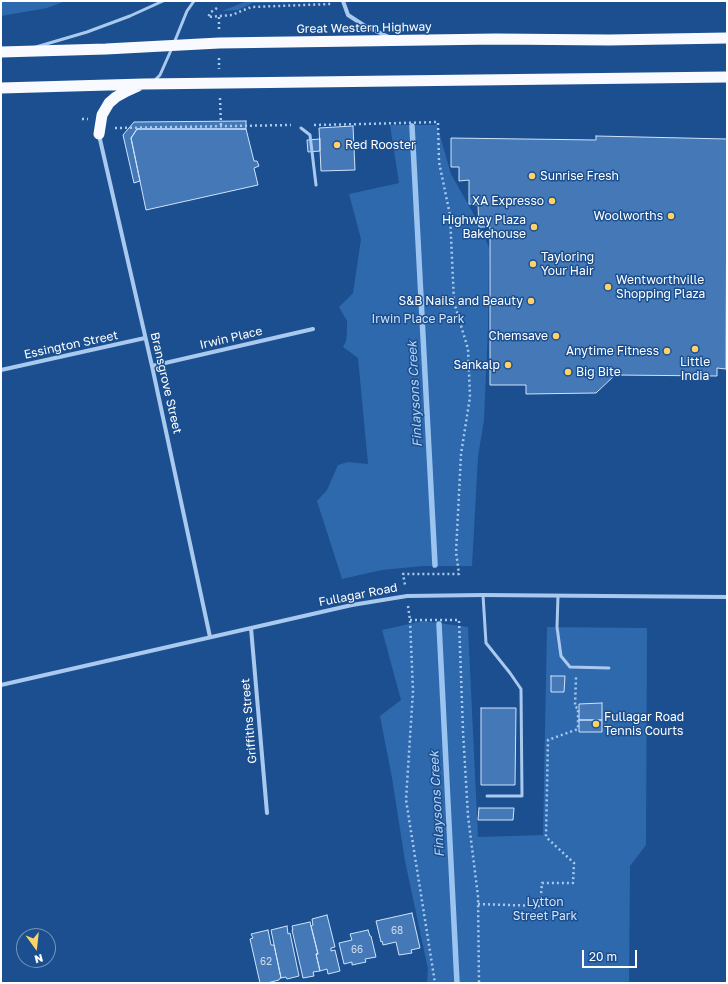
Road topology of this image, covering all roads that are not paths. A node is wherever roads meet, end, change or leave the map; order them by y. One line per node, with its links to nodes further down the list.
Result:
1 (163, 1): 7 (lane)
2 (194, 1): 6 (lane)
3 (343, 1): 5 (street)
4 (727, 38): 5 (highway, Great Western Highway)
5 (396, 40): 6 (highway, Great Western Highway)
6 (172, 46): 7 (highway, Great Western Highway); 10 (lane)
7 (23, 51): 8 (highway, Great Western Highway)
8 (1, 52)
9 (727, 77): 10 (highway)
10 (147, 84): 11 (highway); 13 (highway)
11 (1, 88)
12 (301, 128): 14 (lane)
13 (99, 134): 16 (street, Bransgrove Street)
14 (316, 185)
15 (313, 329): 17 (street, Irwin Place)
16 (146, 338): 17 (street, Bransgrove Street); 18 (street, Essington Street)
17 (152, 366): 23 (street, Bransgrove Street)
18 (1, 370)
19 (483, 595): 20 (street, Fullagar Road); 22 (street, Fullagar Road); 26 (lane)
20 (558, 596): 21 (street, Fullagar Road); 24 (lane)
21 (727, 597)
22 (251, 628): 23 (street, Fullagar Road); 27 (street, Griffiths Street)
23 (210, 637): 25 (street, Fullagar Road)
24 (610, 668)
25 (1, 685)
26 (487, 796)
27 (267, 813)

